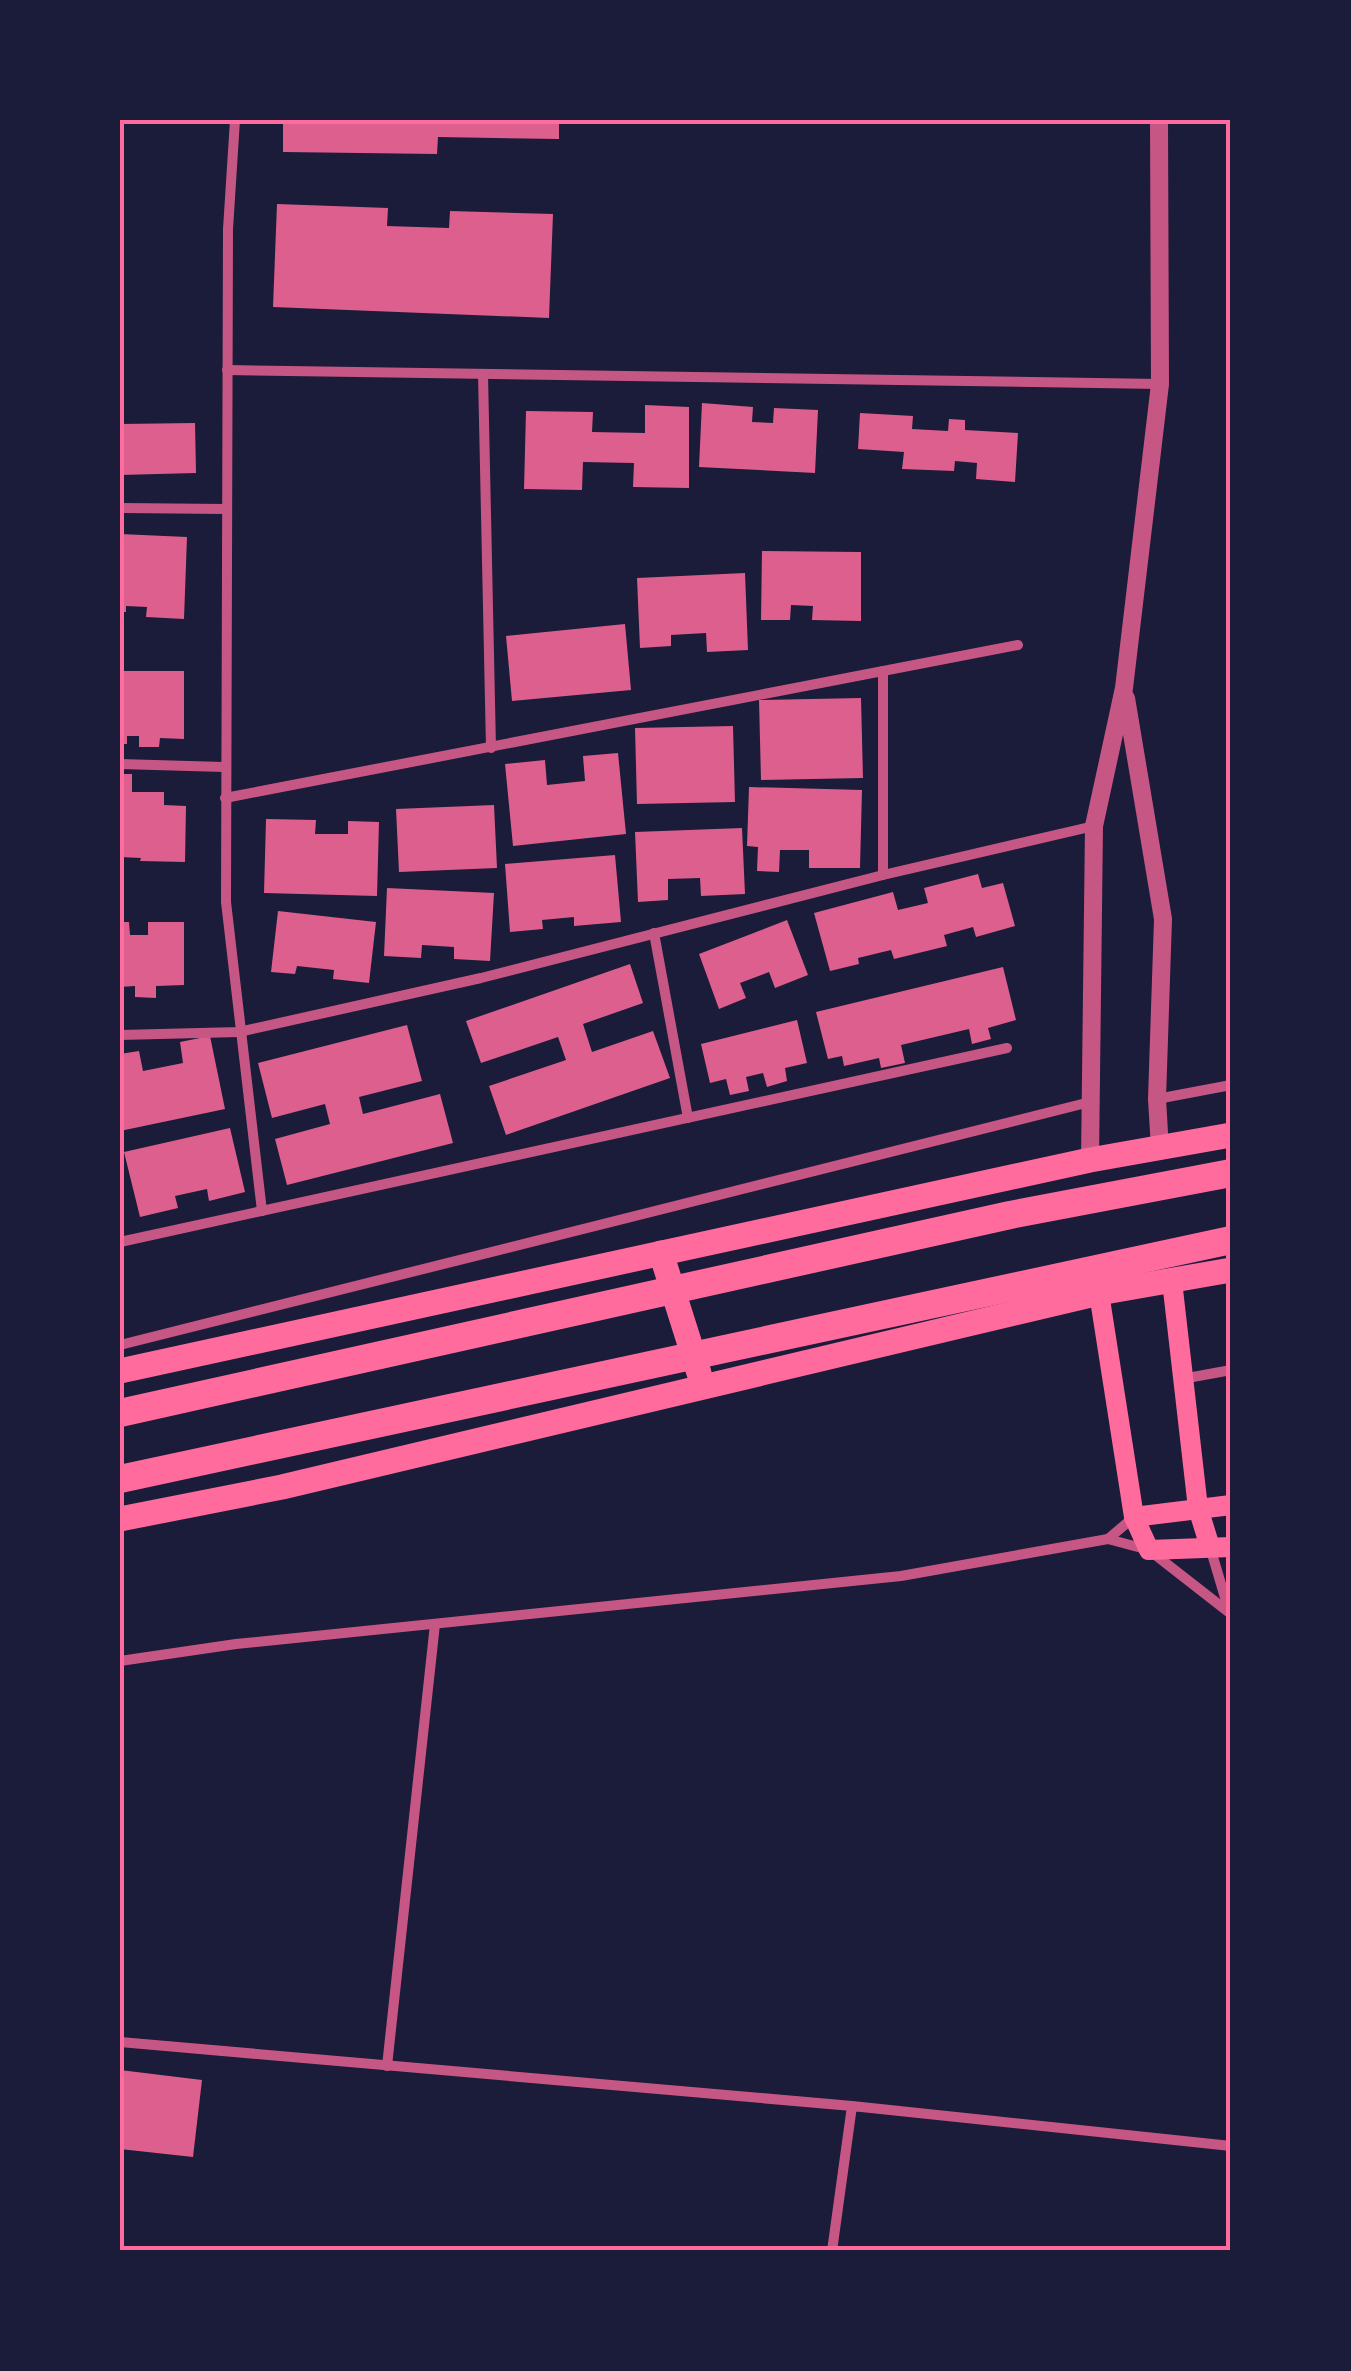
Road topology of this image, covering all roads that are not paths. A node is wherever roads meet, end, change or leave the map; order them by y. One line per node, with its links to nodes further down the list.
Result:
1 (235, 120): 3 (street)
2 (1159, 120): 5 (street)
3 (228, 370): 4 (street); 7 (street)
4 (484, 374): 5 (street); 11 (street)
5 (1160, 384): 10 (street)
6 (120, 508): 7 (street)
7 (227, 509): 13 (street)
8 (1018, 645): 9 (street)
9 (884, 671): 11 (street); 16 (street)
10 (1124, 688): 15 (street); 22 (street)
11 (492, 748): 14 (street)
12 (120, 764): 13 (street)
13 (224, 767): 14 (street)
14 (225, 798): 18 (street)
15 (1094, 826): 16 (street); 23 (street)
16 (883, 875): 17 (street)
17 (654, 933): 18 (street); 24 (street)
18 (239, 1032): 19 (street); 29 (street)
19 (120, 1035)
20 (1007, 1048): 24 (street)
21 (1231, 1084): 22 (street)
22 (1157, 1099): 26 (street)
23 (1090, 1102): 27 (street); 36 (street)
24 (688, 1118): 29 (street)
25 (1231, 1134): 26 (main road)
26 (1160, 1148): 27 (main road)
27 (1090, 1160): 32 (main road)
28 (1231, 1172): 41 (highway)
29 (262, 1212): 31 (street)
30 (1231, 1240): 42 (highway)
31 (120, 1242)
32 (661, 1254): 38 (main road); 40 (main road)
33 (1231, 1270): 34 (main road)
34 (1172, 1281): 35 (main road); 39 (main road)
35 (1099, 1294): 40 (main road); 45 (main road)
36 (120, 1345)
37 (1231, 1370): 39 (street)
38 (120, 1371)
39 (1181, 1380): 44 (main road)
40 (703, 1387): 46 (main road)
41 (120, 1413)
42 (120, 1479)
43 (1231, 1505): 44 (main road)
44 (1198, 1508): 45 (main road); 48 (main road)
45 (1134, 1517): 47 (street); 49 (main road)
46 (120, 1519)
47 (1108, 1538): 49 (street); 51 (street)
48 (1220, 1547): 49 (main road); 50 (street)
49 (1149, 1550): 50 (street)
50 (1230, 1613)
51 (435, 1624): 52 (street); 54 (street)
52 (120, 1661)
53 (120, 2042): 54 (street)
54 (387, 2066): 55 (street)
55 (852, 2106): 56 (street); 57 (street)
56 (1231, 2146)
57 (832, 2251)

